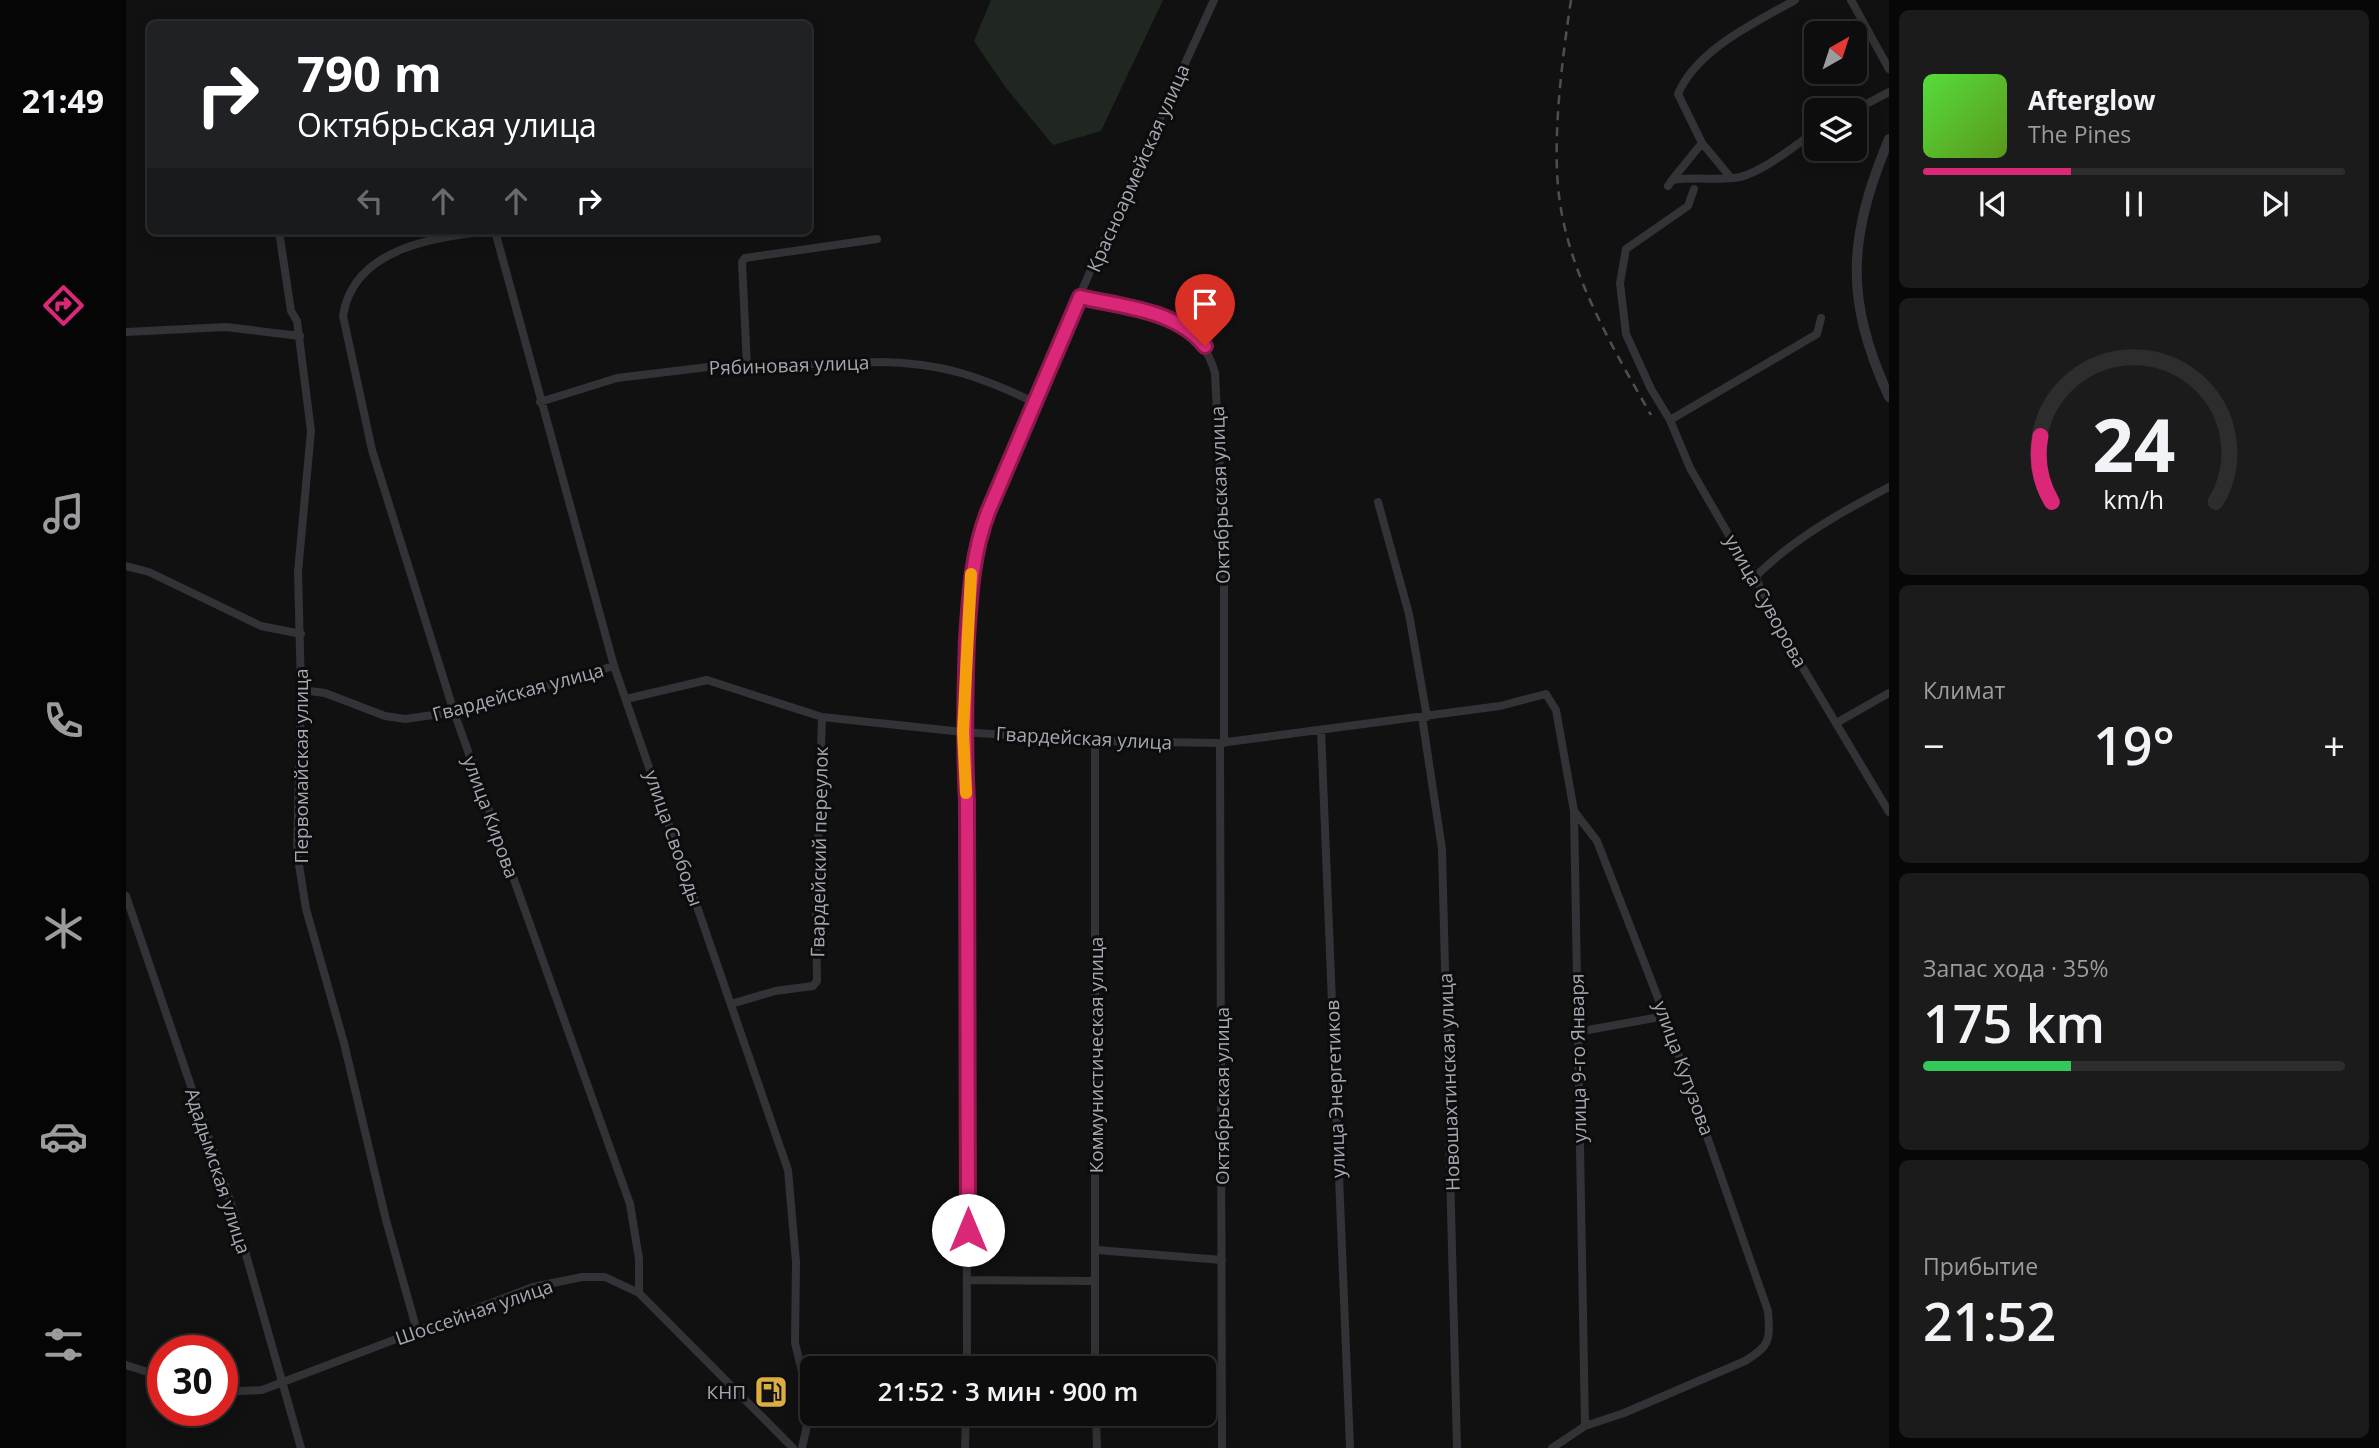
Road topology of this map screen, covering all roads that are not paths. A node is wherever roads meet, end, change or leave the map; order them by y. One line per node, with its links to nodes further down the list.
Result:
1 (1214, 0): 16 (street, Красноармейская улица)
2 (1795, 0): 9 (street)
3 (1851, 0): 4 (street)
4 (1889, 69)
5 (1889, 92): 6 (street)
6 (1867, 104)
7 (1804, 139): 10 (street)
8 (1889, 139): 21 (street)
9 (1702, 143): 10 (street); 10 (street)
10 (1731, 178)
11 (1694, 188): 24 (street, улица Суворова)
12 (280, 235): 19 (street, Первомайская улица)
13 (447, 235): 35 (street, улица Кирова)
14 (495, 235): 22 (street, улица Свободы)
15 (877, 239): 20 (street)
16 (1080, 297): 23 (street, Красноармейская улица); 42 (street, Октябрьская улица)
17 (1821, 318): 24 (street)
18 (126, 332): 19 (street)
19 (300, 336): 29 (street, Первомайская улица)
20 (747, 366): 22 (street, Рябиновая улица); 23 (street, Рябиновая улица)
21 (1889, 397)
22 (540, 402): 30 (street, улица Свободы)
23 (1034, 402): 40 (street, Красноармейская улица)
24 (1670, 420): 28 (street, улица Суворова)
25 (1889, 487): 28 (street)
26 (1378, 502): 37 (street, Новошахтинская улица)
27 (126, 566): 29 (street)
28 (1756, 576): 38 (street, улица Суворова)
29 (301, 635): 31 (street, Первомайская улица)
30 (614, 666): 34 (street, улица Свободы); 35 (street, Гвардейская улица)
31 (301, 690): 35 (street, Гвардейская улица); 54 (street, Первомайская улица)
32 (1889, 693): 38 (street)
33 (1546, 694): 37 (street, Гвардейская улица); 43 (street, улица 9-го Января)
34 (626, 699): 36 (street, Гвардейская улица); 46 (street, улица Свободы)
35 (454, 712): 53 (street, улица Кирова)
36 (822, 716): 40 (street, Гвардейская улица); 46 (street, Гвардейский переулок)
37 (1425, 717): 39 (street, Гвардейская улица); 71 (street, Новошахтинская улица)
38 (1838, 722): 44 (street, улица Суворова)
39 (1321, 730): 42 (street, Гвардейская улица); 70 (street, улица Энергетиков)
40 (963, 732): 41 (street, Гвардейская улица); 51 (street, Красноармейская улица)
41 (1095, 741): 42 (street, Гвардейская улица); 49 (street, Коммунистическая улица)
42 (1222, 743): 50 (street, Октябрьская улица)
43 (1574, 811): 47 (street, улица Кутузова); 48 (street, улица 9-го Января)
44 (1889, 812)
45 (126, 896): 59 (street, Ададымская улица)
46 (731, 1004): 66 (street, улица Свободы)
47 (1665, 1016): 48 (street); 63 (street, улица Кутузова)
48 (1577, 1032): 63 (street, улица 9-го Января)
49 (1097, 1250): 50 (street); 52 (street, Коммунистическая улица)
50 (1222, 1260): 69 (street, Октябрьская улица)
51 (968, 1280): 52 (street); 55 (street, Красноармейская улица)
52 (1093, 1282): 56 (street, Коммунистическая улица)
53 (639, 1293): 54 (street, Шоссейная улица); 65 (street, Шоссейная улица)
54 (417, 1331): 59 (street, Шоссейная улица)
55 (967, 1356)
56 (1095, 1356)
57 (126, 1365): 58 (street)
58 (147, 1372)
59 (281, 1384): 60 (street, Шоссейная улица); 64 (street, Ададымская улица)
60 (238, 1391)
61 (966, 1426): 67 (street)
62 (1096, 1426): 68 (street)
63 (1585, 1426): 72 (street)
64 (301, 1448)
65 (793, 1448)
66 (802, 1448)
67 (965, 1448)
68 (1097, 1448)
69 (1222, 1448)
70 (1350, 1448)
71 (1457, 1448)
72 (1552, 1448)

